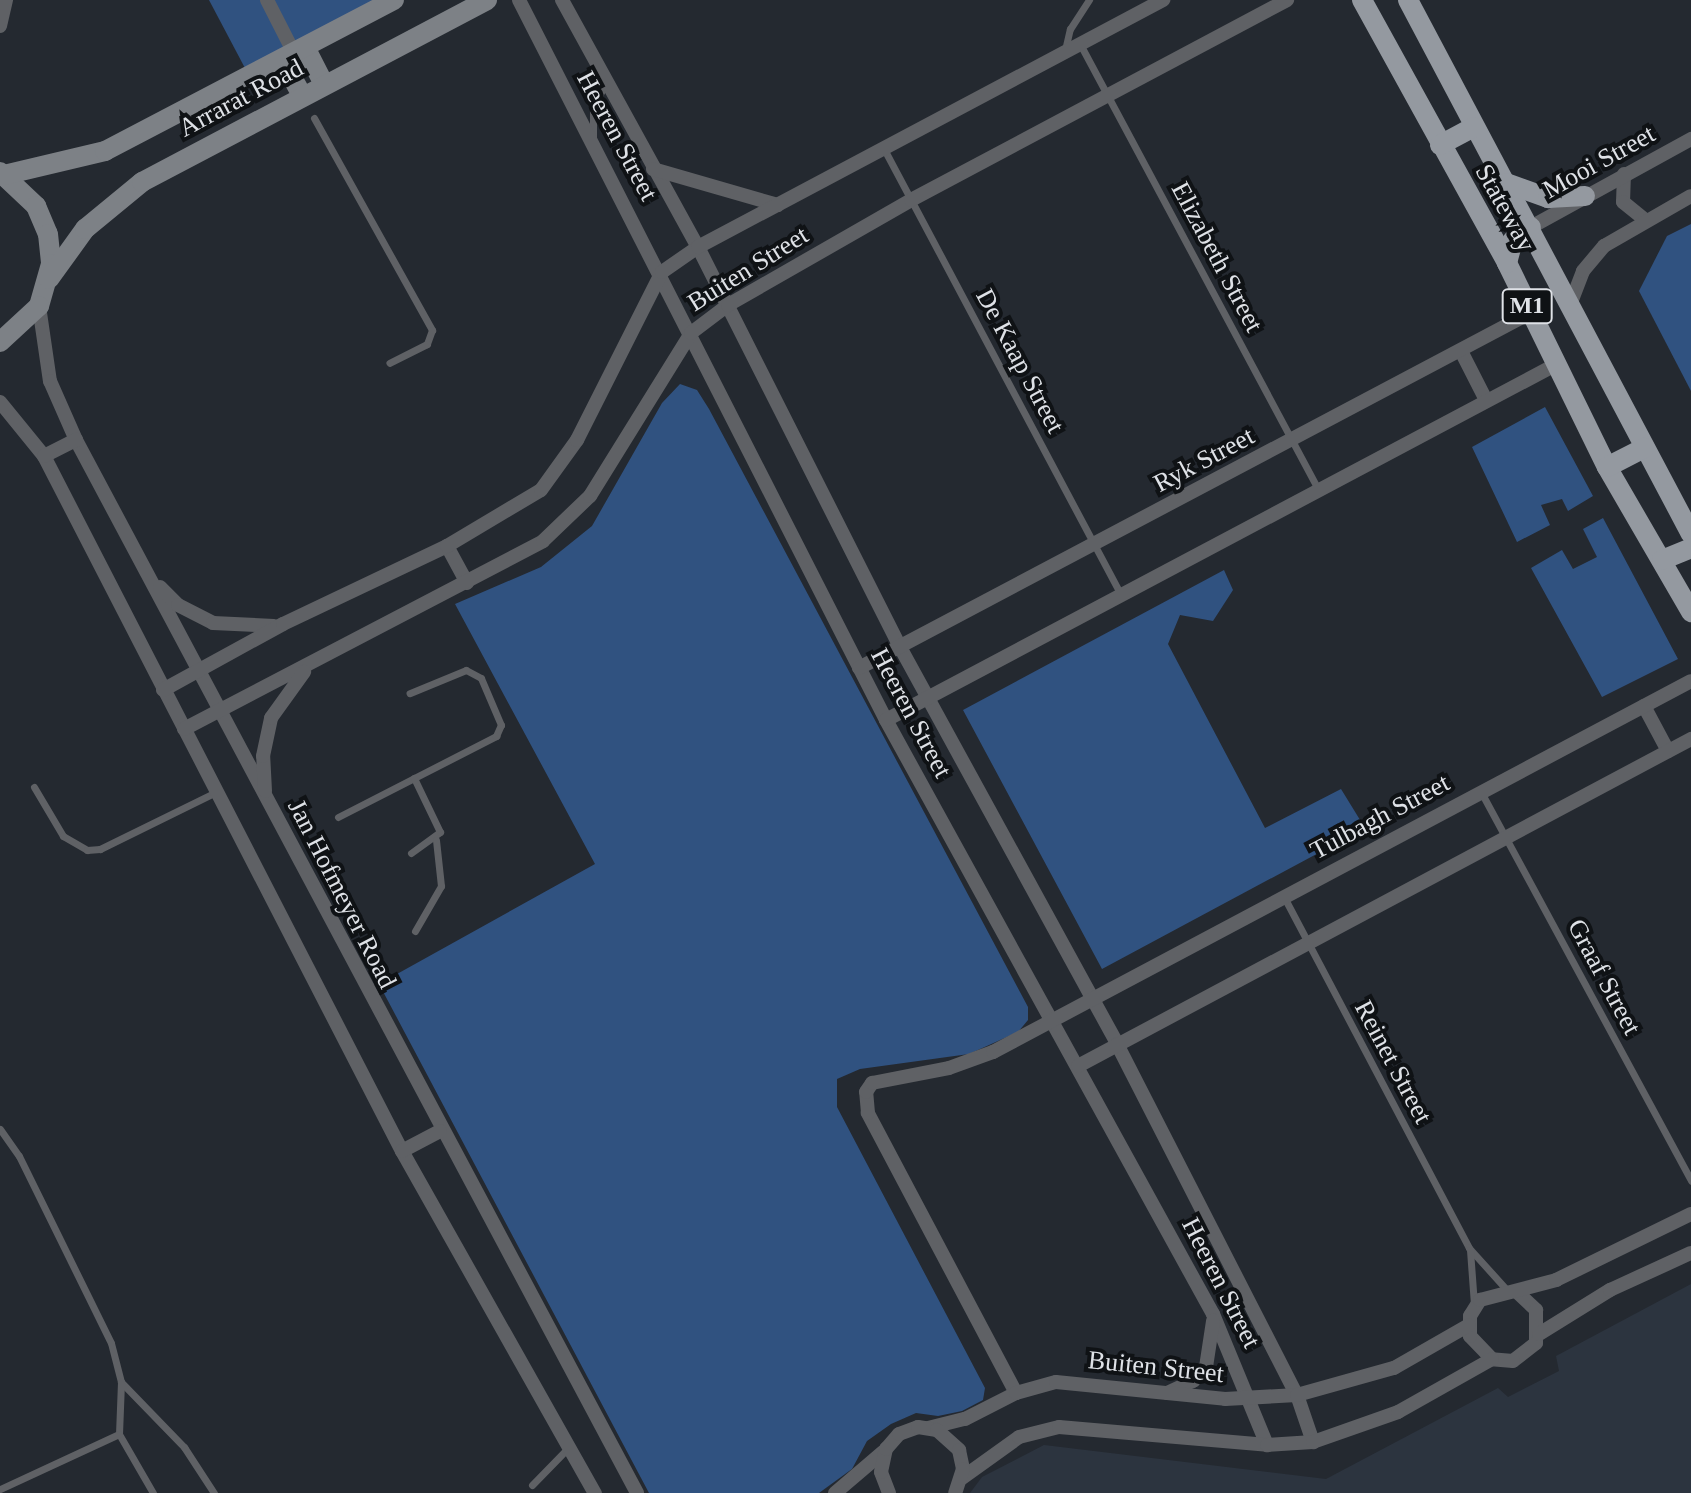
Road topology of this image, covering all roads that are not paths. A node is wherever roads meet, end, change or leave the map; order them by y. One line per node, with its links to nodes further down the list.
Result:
1 (6, 0): 13 (street)
2 (267, 0): 16 (street)
3 (394, 0): 16 (street, Arrarat Road)
4 (487, 0): 18 (street, Arrarat Road)
5 (519, 0): 24 (street, Heeren Street)
6 (562, 0): 17 (street, Heeren Street)
7 (1089, 0): 15 (lane)
8 (1163, 0): 14 (street, Buiten Street)
9 (1287, 0): 12 (street, Buiten Street)
10 (1362, 0): 25 (main road, Stateway / M1)
11 (1410, 1): 22 (main road, Stateway / M1)
12 (1269, 4): 20 (street, Buiten Street)
13 (0, 26)
14 (1080, 44): 15 (street, Buiten Street); 20 (lane, Elizabeth Street)
15 (1065, 53): 26 (street, Buiten Street)
16 (295, 55): 18 (street); 19 (street); 28 (street, Arrarat Road)
17 (608, 82): 24 (lane); 27 (street, Heeren Street)
18 (323, 83): 19 (street, Arrarat Road)
19 (302, 95): 40 (street, Arrarat Road)
20 (1108, 96): 33 (street, Buiten Street); 53 (lane, Elizabeth Street)
21 (314, 118): 48 (lane)
22 (1474, 127): 25 (main road); 30 (main road, Stateway / M1)
23 (1691, 139): 29 (street, Mooi Street)
24 (594, 144): 39 (street, Heeren Street)
25 (1440, 145): 38 (main road, Stateway / M1)
26 (884, 149): 33 (lane, De Kaap Street); 34 (street, Buiten Street)
27 (653, 169): 34 (street); 37 (street, Heeren Street)
28 (2, 174): 40 (street)
29 (1624, 174): 31 (street, Mooi Street); 35 (street)
30 (1506, 183): 31 (main road); 36 (main road, Stateway / M1)
31 (1585, 196): 36 (street, Mooi Street)
32 (1691, 196): 35 (street)
33 (911, 200): 41 (street, Buiten Street); 60 (lane, De Kaap Street)
34 (778, 205): 37 (street, Buiten Street)
35 (1645, 220): 42 (street)
36 (1531, 227): 38 (main road); 42 (main road, Stateway / M1)
37 (698, 247): 39 (street, Buiten Street); 41 (street, Heeren Street)
38 (1507, 263): 44 (main road, Stateway / M1)
39 (662, 272): 45 (street, Heeren Street); 59 (street, Buiten Street)
40 (49, 279): 43 (street)
41 (728, 305): 45 (street, Buiten Street); 68 (street, Heeren Street)
42 (1570, 305): 54 (main road, Stateway / M1)
43 (39, 306): 46 (street); 52 (street, Jan Hofmeyer Road)
44 (1530, 313): 47 (street, Ryk Street); 49 (main road, Stateway / M1)
45 (691, 333): 64 (street, Buiten Street); 70 (street, Heeren Street)
46 (0, 342)
47 (1461, 351): 50 (street); 53 (street, Ryk Street)
48 (389, 363)
49 (1557, 364): 50 (street); 56 (main road, Stateway / M1)
50 (1486, 400): 57 (street)
51 (0, 402): 55 (street)
52 (76, 440): 55 (street); 63 (street, Jan Hofmeyer Road)
53 (1292, 441): 57 (lane, Elizabeth Street); 60 (street, Ryk Street)
54 (1644, 448): 56 (main road); 58 (main road, Stateway / M1)
55 (44, 456): 73 (street)
56 (1607, 467): 62 (main road, Stateway / M1)
57 (1318, 489): 65 (street)
58 (1691, 534)
59 (447, 546): 64 (street); 67 (street, Buiten Street)
60 (1096, 546): 65 (lane, De Kaap Street); 68 (street, Ryk Street)
61 (1691, 548): 62 (main road)
62 (1662, 560): 66 (main road, Stateway / M1)
63 (148, 574): 67 (street); 71 (street, Jan Hofmeyer Road)
64 (467, 583): 69 (street, Buiten Street)
65 (1120, 593): 75 (street)
66 (1691, 612)
67 (283, 624): 71 (street, Buiten Street)
68 (900, 647): 70 (street, Ryk Street); 75 (street, Heeren Street)
69 (307, 668): 77 (street, Buiten Street); 86 (street)
70 (859, 668): 78 (street, Heeren Street)
71 (198, 671): 73 (street, Buiten Street); 77 (street, Jan Hofmeyer Road)
72 (1691, 681): 76 (street, Tulbagh Street)
73 (163, 690): 79 (street)
74 (410, 693): 82 (lane)
75 (927, 697): 78 (street); 94 (street, Heeren Street)
76 (1644, 706): 81 (street); 85 (street, Tulbagh Street)
77 (218, 710): 79 (street, Buiten Street); 86 (street, Jan Hofmeyer Road)
78 (886, 720): 95 (street, Heeren Street)
79 (184, 729): 84 (street)
80 (1691, 739): 81 (street)
81 (1668, 751): 88 (street)
82 (414, 778): 87 (lane); 89 (lane)
83 (34, 787): 84 (lane)
84 (216, 792): 100 (street)
85 (1481, 792): 88 (lane, Graaf Street); 91 (street, Tulbagh Street)
86 (266, 799): 99 (street, Jan Hofmeyer Road)
87 (338, 817)
88 (1506, 838): 93 (street); 101 (lane, Graaf Street)
89 (436, 840): 90 (lane); 92 (lane)
90 (411, 853)
91 (1283, 895): 93 (lane, Reinet Street); 94 (street, Tulbagh Street)
92 (415, 931)
93 (1308, 942): 96 (street); 103 (lane, Reinet Street)
94 (1092, 997): 95 (street, Tulbagh Street); 96 (street, Heeren Street)
95 (1053, 1018): 97 (street, Heeren Street); 112 (street, Tulbagh Street)
96 (1117, 1044): 97 (street); 114 (street, Heeren Street)
97 (1078, 1066): 107 (street, Heeren Street)
98 (0, 1129): 111 (lane)
99 (440, 1131): 100 (street); 128 (street, Jan Hofmeyer Road)
100 (402, 1151): 120 (street)
101 (1691, 1181)
102 (1691, 1214): 105 (street)
103 (1469, 1248): 105 (lane, Reinet Street); 106 (lane, Reinet Street)
104 (1691, 1253): 109 (street)
105 (1512, 1292): 106 (street); 109 (street)
106 (1474, 1307): 108 (street)
107 (1213, 1314): 113 (street); 115 (street, Heeren Street)
108 (1469, 1325): 110 (street); 114 (street, Buiten Street)
109 (1539, 1334): 110 (street)
110 (1492, 1359): 118 (street)
111 (121, 1382): 117 (lane); 126 (lane)
112 (1016, 1393): 113 (street, Buiten Street); 116 (street, Buiten Street)
113 (1167, 1393): 115 (street, Buiten Street)
114 (1297, 1395): 115 (street, Buiten Street); 118 (street, Heeren Street)
115 (1252, 1400): 119 (street, Heeren Street)
116 (928, 1428): 121 (street, Buiten Street); 122 (street)
117 (119, 1434): 124 (lane); 125 (lane)
118 (1313, 1442): 119 (street)
119 (1267, 1445): 122 (street)
120 (568, 1448): 123 (lane); 127 (street)
121 (886, 1449): 129 (street); 130 (street)
122 (962, 1478): 131 (street)
123 (532, 1485)
124 (0, 1489)
125 (153, 1493)
126 (214, 1493)
127 (595, 1493)
128 (637, 1493)
129 (835, 1493)
130 (889, 1493)
131 (955, 1493)

